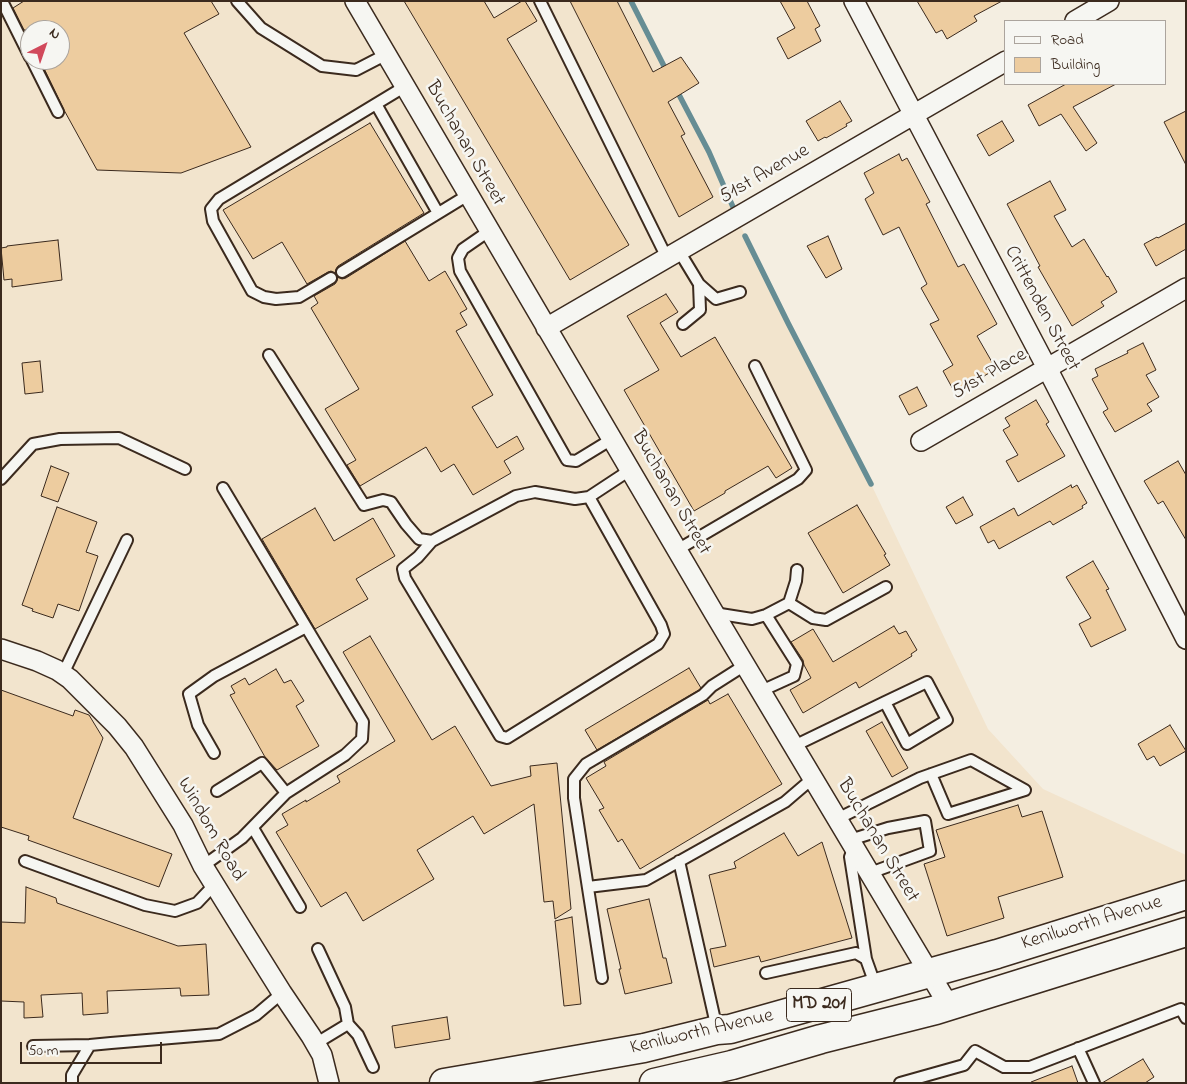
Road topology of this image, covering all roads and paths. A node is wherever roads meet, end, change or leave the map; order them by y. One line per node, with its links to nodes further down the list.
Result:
1 (2, 1): 8 (lane)
2 (237, 1): 9 (lane)
3 (355, 1): 9 (street, Buchanan Street)
4 (540, 1): 19 (lane)
5 (854, 1): 15 (street, Crittenden Street)
6 (1109, 1): 7 (street)
7 (1077, 20)
8 (20, 36)
9 (385, 55): 12 (street, Buchanan Street)
10 (1004, 62): 15 (street, 51st Avenue)
11 (37, 70): 14 (lane)
12 (404, 87): 13 (lane); 16 (street, Buchanan Street)
13 (376, 104): 17 (lane); 21 (lane)
14 (58, 112)
15 (914, 114): 19 (street, 51st Avenue); 29 (street, Crittenden Street)
16 (468, 195): 17 (lane); 18 (street, Buchanan Street)
17 (438, 212): 20 (lane)
18 (489, 231): 26 (street, Buchanan Street); 30 (lane)
19 (673, 255): 22 (lane); 26 (street, 51st Avenue)
20 (342, 272)
21 (331, 278)
22 (699, 284): 24 (lane); 25 (lane)
23 (1186, 288): 29 (street, 51st Place)
24 (740, 292)
25 (683, 324)
26 (546, 328): 30 (street, Buchanan Street)
27 (269, 355): 38 (lane)
28 (755, 366): 39 (lane)
29 (1047, 368): 31 (street, 51st Place); 46 (street, Crittenden Street)
30 (612, 439): 33 (street, Buchanan Street)
31 (920, 441)
32 (185, 469): 34 (lane)
33 (630, 470): 36 (lane); 39 (street, Buchanan Street)
34 (1, 479)
35 (223, 488): 45 (lane)
36 (589, 497): 38 (lane); 38 (lane)
37 (127, 540): 49 (lane)
38 (432, 541)
39 (677, 550): 43 (street, Buchanan Street)
40 (797, 570): 42 (lane)
41 (886, 587): 42 (lane)
42 (789, 603): 44 (lane)
43 (714, 614): 44 (lane); 48 (street, Buchanan Street)
44 (766, 615): 50 (lane)
45 (306, 627): 53 (lane); 57 (lane)
46 (1186, 639)
47 (1, 649): 49 (street, Windom Road)
48 (745, 665): 50 (street, Buchanan Street); 66 (lane)
49 (63, 674): 63 (street, Windom Road)
50 (761, 692): 52 (street, Buchanan Street)
51 (885, 702): 51 (lane); 52 (lane)
52 (794, 746): 55 (street, Buchanan Street)
53 (214, 753)
54 (931, 774): 54 (lane); 58 (lane)
55 (813, 778): 58 (street, Buchanan Street); 62 (lane)
56 (217, 791): 57 (lane)
57 (286, 793): 59 (lane)
58 (837, 818): 60 (street, Buchanan Street)
59 (253, 828): 63 (lane); 68 (lane)
60 (852, 843): 64 (street, Buchanan Street); 64 (lane); 71 (lane)
61 (25, 861): 65 (lane)
62 (679, 861): 66 (lane); 80 (lane)
63 (204, 866): 65 (street, Windom Road)
64 (870, 873): 72 (street, Buchanan Street)
65 (215, 884): 76 (street, Windom Road)
66 (588, 887): 74 (lane)
67 (1186, 895): 72 (main road, Kenilworth Avenue / MD 201)
68 (300, 907)
69 (1186, 932): 77 (main road, Kenilworth Avenue / MD 201)
70 (318, 949): 79 (lane)
71 (866, 959): 73 (lane); 75 (lane)
72 (930, 973): 75 (main road, Kenilworth Avenue / MD 201); 77 (street, Buchanan Street)
73 (766, 974)
74 (602, 978)
75 (876, 988): 80 (main road, Kenilworth Avenue / MD 201)
76 (282, 993): 81 (street, Windom Road); 82 (lane)
77 (949, 1006): 86 (main road, Kenilworth Avenue / MD 201)
78 (1186, 1018): 84 (lane)
79 (348, 1024): 81 (lane); 85 (lane)
80 (717, 1030): 89 (main road, Kenilworth Avenue / MD 201)
81 (315, 1044): 88 (street, Windom Road)
82 (90, 1045): 83 (lane); 87 (lane)
83 (33, 1046)
84 (1078, 1048): 90 (lane); 91 (lane)
85 (373, 1067)
86 (663, 1082)
87 (72, 1083)
88 (329, 1083)
89 (444, 1083)
90 (900, 1083)
91 (1094, 1083)

